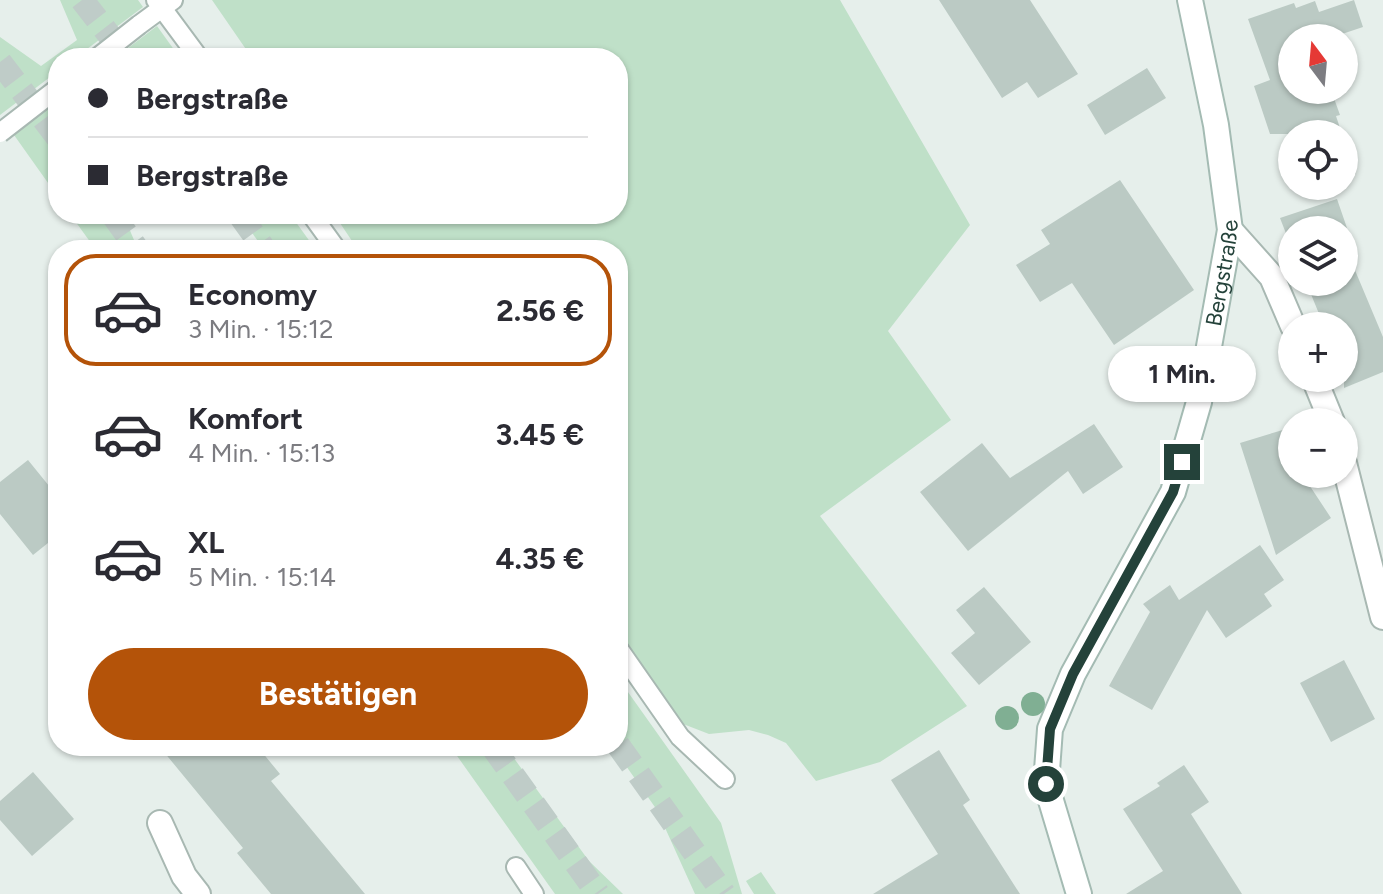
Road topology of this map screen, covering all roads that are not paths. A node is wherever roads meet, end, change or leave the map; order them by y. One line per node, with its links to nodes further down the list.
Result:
1 (1190, 0): 7 (street, Bergstraße)
2 (164, 3): 3 (lane, bridge); 4 (lane)
3 (110, 48)
4 (193, 48)
5 (48, 96): 6 (lane, bridge)
6 (0, 133)
7 (1230, 230): 8 (street); 17 (street, Bergstraße)
8 (1287, 312)
9 (1350, 488): 10 (street)
10 (1383, 617)
11 (628, 662): 12 (lane)
12 (725, 779)
13 (160, 823): 15 (street)
14 (516, 867): 16 (lane)
15 (198, 894)
16 (534, 894)
17 (1079, 894)

